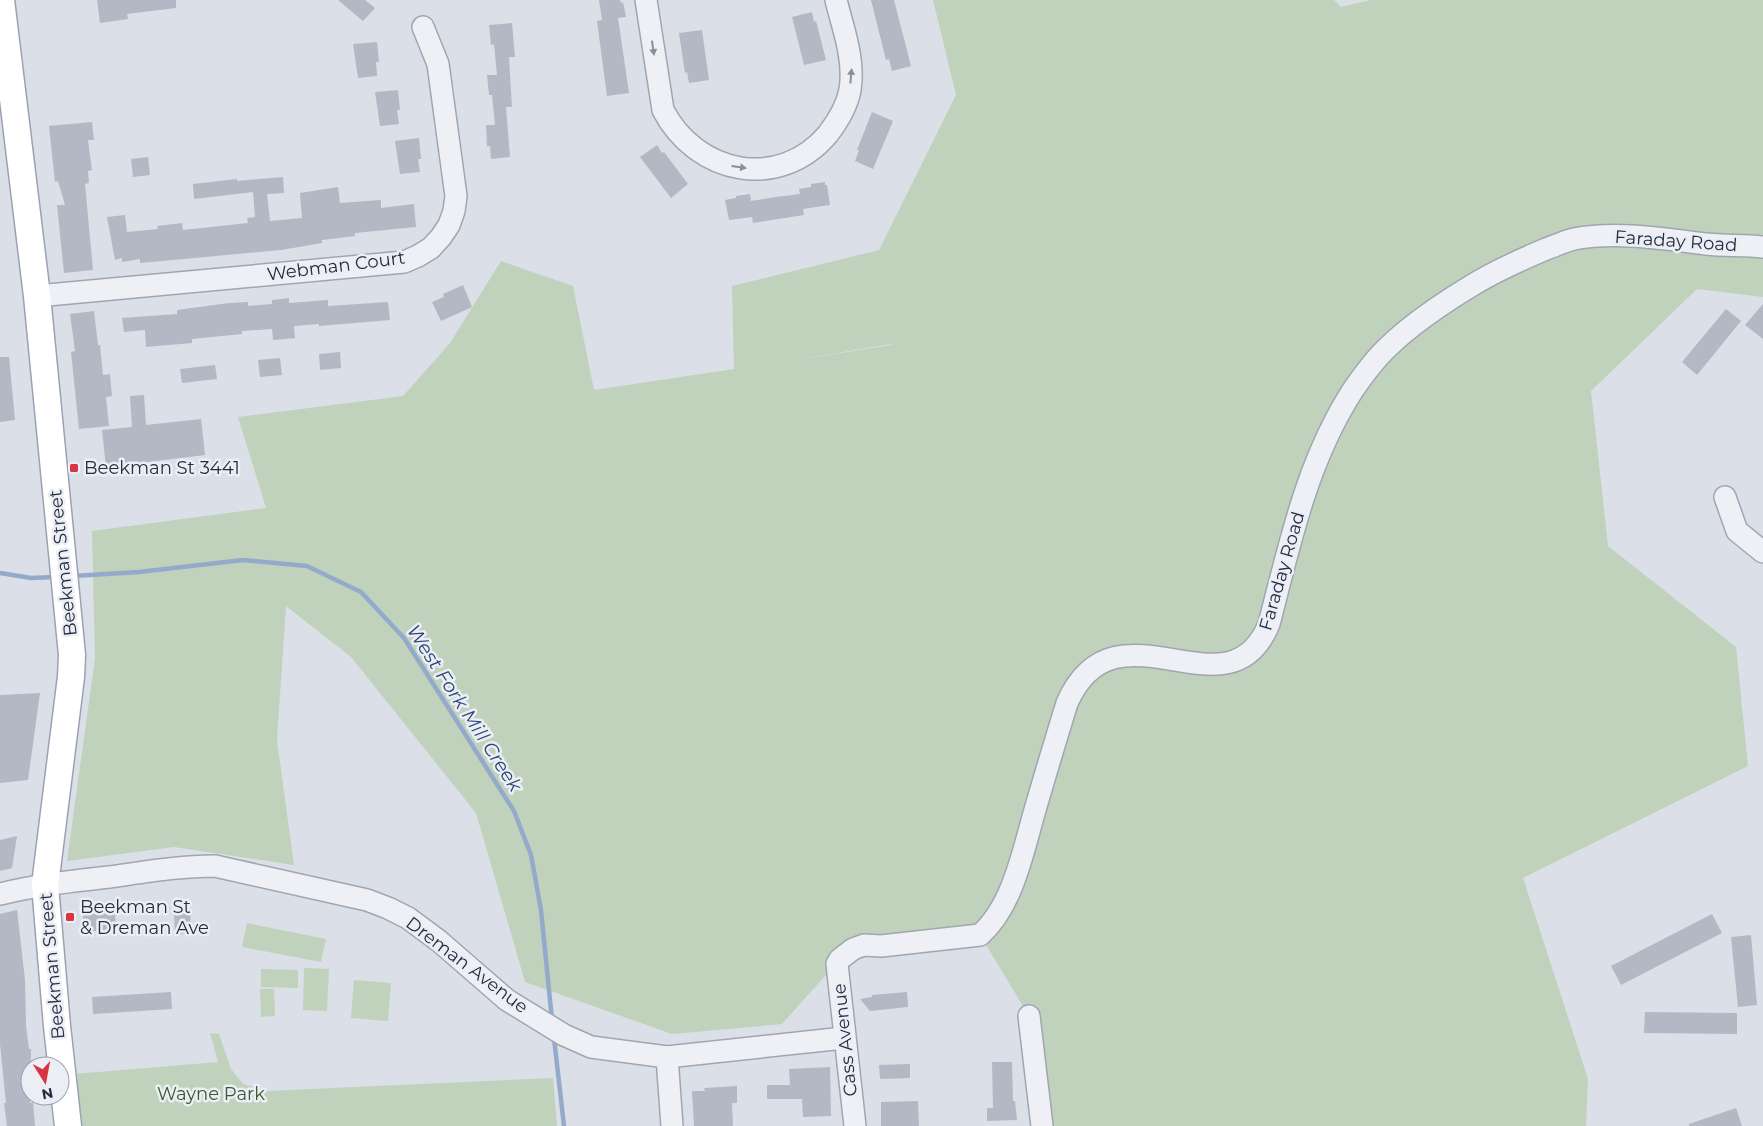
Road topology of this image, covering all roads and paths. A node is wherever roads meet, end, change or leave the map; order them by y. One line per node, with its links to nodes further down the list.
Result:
1 (1, 0): 6 (main road, Beekman Street)
2 (646, 0): 3 (street, one-way to 3)
3 (836, 0)
4 (423, 27): 6 (street, Webman Court)
5 (1763, 247): 11 (street, Faraday Road)
6 (37, 296): 9 (main road, Beekman Street)
7 (1725, 497): 8 (street)
8 (1763, 552)
9 (45, 885): 10 (street, Dreman Avenue); 14 (street, Dreman Avenue); 15 (main road, Beekman Street)
10 (0, 894)
11 (843, 956): 13 (street, Cass Avenue)
12 (1029, 1016): 18 (street)
13 (844, 1038): 14 (street, Dreman Avenue); 17 (street, Cass Avenue)
14 (667, 1057): 16 (street)
15 (68, 1126)
16 (672, 1126)
17 (855, 1126)
18 (1042, 1126)

